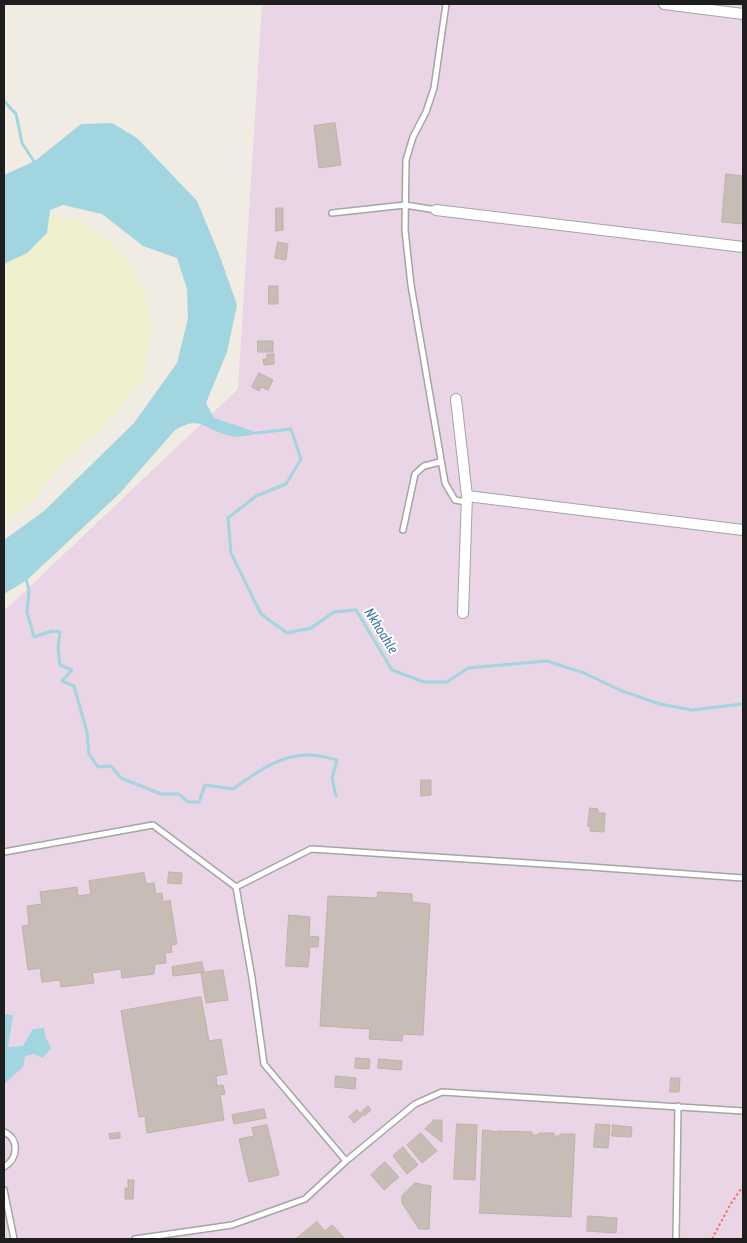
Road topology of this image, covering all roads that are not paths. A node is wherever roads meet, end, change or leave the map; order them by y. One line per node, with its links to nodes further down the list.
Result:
1 (446, 4): 4 (lane)
2 (664, 4): 3 (street)
3 (743, 14)
4 (405, 205): 5 (lane); 6 (lane); 9 (lane)
5 (436, 210): 7 (street)
6 (332, 213)
7 (743, 247)
8 (456, 399): 10 (street)
9 (440, 462): 10 (lane); 11 (lane)
10 (466, 499): 12 (street); 13 (street)
11 (403, 530)
12 (743, 530)
13 (463, 613)
14 (4, 852): 16 (lane)
15 (743, 878): 16 (lane)
16 (236, 888): 20 (lane)
17 (678, 1106): 18 (lane); 20 (lane); 25 (lane)
18 (743, 1111)
19 (4, 1132): 21 (lane)
20 (346, 1161): 24 (lane)
21 (4, 1167)
22 (4, 1190): 23 (lane)
23 (14, 1239)
24 (135, 1239)
25 (676, 1239)

